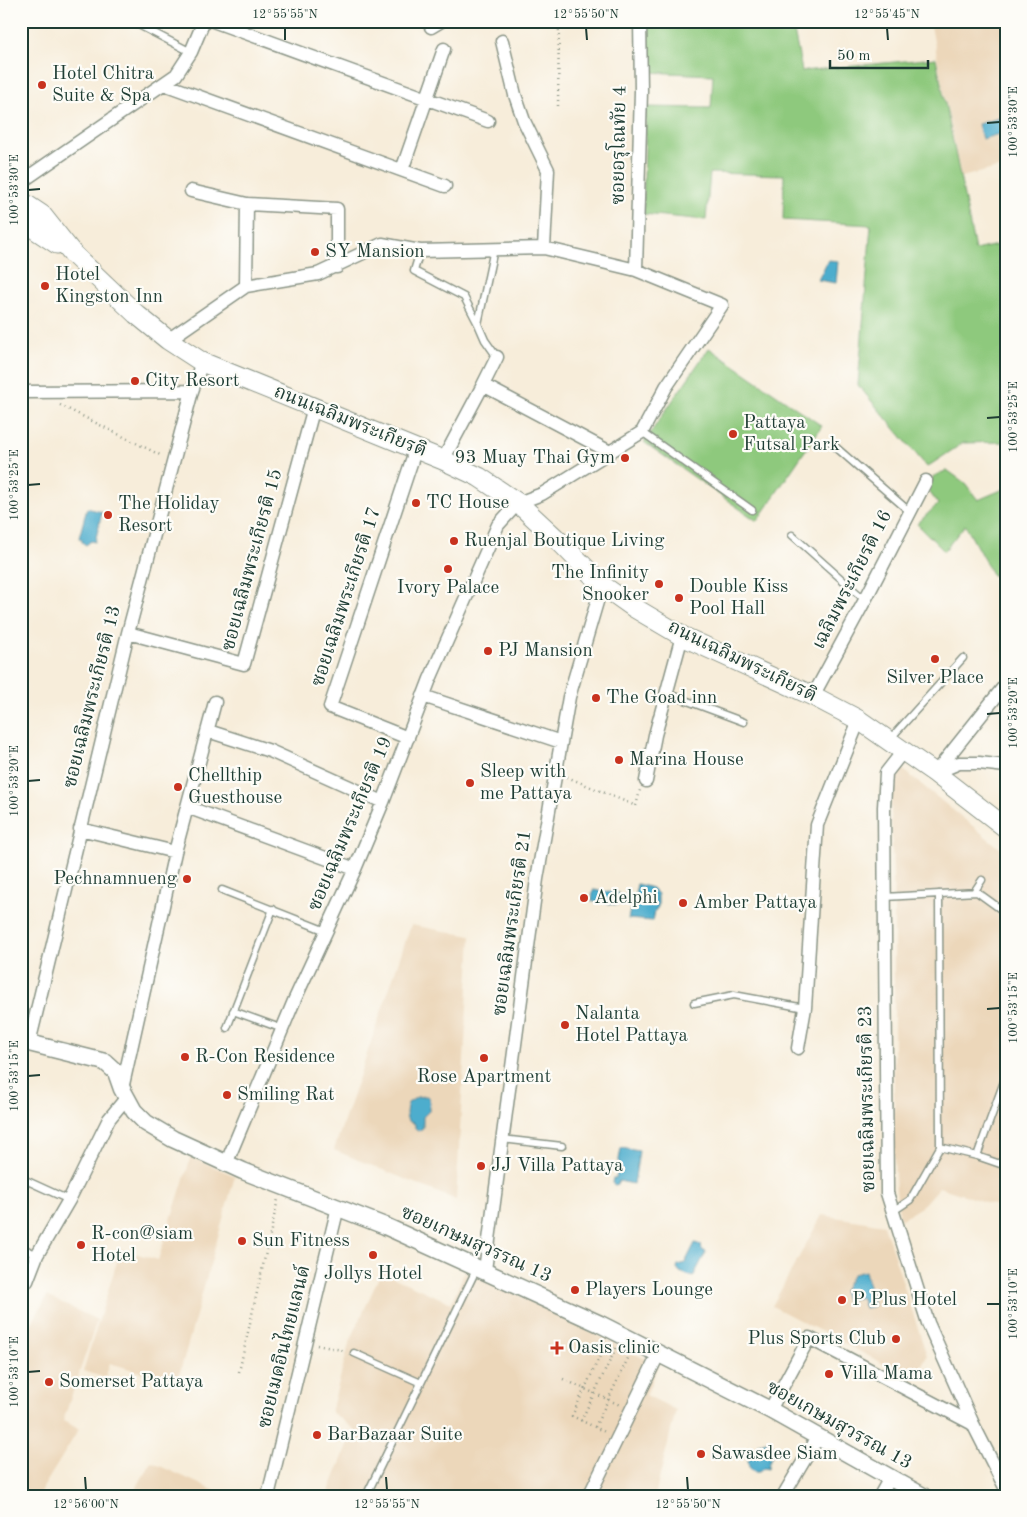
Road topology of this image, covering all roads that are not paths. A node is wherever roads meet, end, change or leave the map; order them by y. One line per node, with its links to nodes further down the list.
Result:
1 (131, 21): 7 (lane)
2 (204, 21): 7 (street)
3 (213, 21): 9 (street)
4 (640, 21): 23 (street, ซอยอรุโณทัย 4)
5 (502, 41): 18 (street)
6 (444, 49): 9 (street)
7 (190, 52): 8 (street)
8 (164, 84): 11 (street); 12 (street)
9 (427, 98): 10 (street); 11 (street)
10 (488, 121)
11 (402, 170): 13 (street)
12 (21, 182)
13 (445, 186)
14 (191, 191): 16 (street)
15 (21, 201): 21 (main road, ถนนเฉลิมพระเกียรติ)
16 (247, 204): 22 (street); 24 (street)
17 (21, 220): 21 (main road, ถนนเฉลิมพระเกียรติ)
18 (544, 248): 19 (street); 23 (street)
19 (494, 249): 20 (street); 25 (lane)
20 (420, 251): 22 (street); 25 (lane)
21 (73, 254): 26 (main road, ถนนเฉลิมพระเกียรติ)
22 (337, 267): 24 (street)
23 (636, 270): 33 (street)
24 (246, 286): 26 (street)
25 (478, 324): 27 (lane)
26 (168, 340): 28 (main road, ถนนเฉลิมพระเกียรติ)
27 (498, 357): 29 (street)
28 (202, 362): 30 (street, ซอยเฉลิมพระเกียรติ 13); 32 (main road, ถนนเฉลิมพระเกียรติ)
29 (483, 385): 36 (street); 37 (street)
30 (192, 391): 31 (street); 45 (street, ซอยเฉลิมพระเกียรติ 13)
31 (21, 392)
32 (314, 407): 35 (main road, ถนนเฉลิมพระเกียรติ); 45 (street, ซอยเฉลิมพระเกียรติ 15)
33 (642, 432): 36 (street); 40 (lane)
34 (831, 442): 41 (lane)
35 (416, 448): 37 (main road, ถนนเฉลิมพระเกียรติ); 56 (street, ซอยเฉลิมพระเกียรติ 17)
36 (610, 452): 39 (street)
37 (444, 460): 39 (main road, ถนนเฉลิมพระเกียรติ)
38 (926, 481): 41 (street, เฉลิมพระเกียรติ 16)
39 (518, 503): 43 (main road, ถนนเฉลิมพระเกียรติ); 50 (street, ซอยเฉลิมพระเกียรติ 19)
40 (752, 510)
41 (909, 511): 44 (street, เฉลิมพระเกียรติ 16)
42 (792, 535): 44 (lane)
43 (602, 585): 46 (main road, ถนนเฉลิมพระเกียรติ); 57 (street, ซอยเฉลิมพระเกียรติ 21)
44 (865, 600): 51 (street, เฉลิมพระเกียรติ 16)
45 (128, 633): 64 (street, ซอยเฉลิมพระเกียรติ 13)
46 (682, 636): 49 (street); 51 (main road, ถนนเฉลิมพระเกียรติ)
47 (963, 658): 58 (lane)
48 (1006, 684): 60 (street)
49 (666, 693): 54 (lane); 61 (street)
50 (423, 696): 56 (street, ซอยเฉลิมพระเกียรติ 19); 57 (street)
51 (813, 696): 53 (main road, ถนนเฉลิมพระเกียรติ)
52 (215, 702): 55 (street)
53 (859, 720): 58 (main road, ถนนเฉลิมพระเกียรติ); 77 (street)
54 (744, 722)
55 (208, 731): 62 (street); 63 (street)
56 (408, 738): 62 (street, ซอยเฉลิมพระเกียรติ 19)
57 (562, 742): 85 (street, ซอยเฉลิมพระเกียรติ 21)
58 (896, 745): 60 (main road, ถนนเฉลิมพระเกียรติ); 72 (street, ซอยเฉลิมพระเกียรติ 23)
59 (1006, 766): 60 (street)
60 (935, 772): 65 (main road, ถนนเฉลิมพระเกียรติ)
61 (646, 781)
62 (384, 802): 67 (street, ซอยเฉลิมพระเกียรติ 19)
63 (187, 807): 66 (street); 67 (street)
64 (80, 828): 66 (street); 81 (street, ซอยเฉลิมพระเกียรติ 13)
65 (1006, 828)
66 (175, 852): 84 (street)
67 (355, 870): 75 (street, ซอยเฉลิมพระเกียรติ 19)
68 (982, 880): 70 (lane)
69 (222, 890): 73 (lane)
70 (974, 892): 71 (lane); 74 (lane)
71 (939, 894): 72 (lane); 87 (lane)
72 (884, 897): 94 (street, ซอยเฉลิมพระเกียรติ 23)
73 (273, 909): 75 (lane); 78 (lane)
74 (1006, 913)
75 (326, 931): 80 (street, ซอยเฉลิมพระเกียรติ 19)
76 (694, 1003): 77 (lane)
77 (805, 1008): 82 (street)
78 (233, 1011): 79 (lane); 80 (lane)
79 (227, 1028)
80 (282, 1029): 89 (street, ซอยเฉลิมพระเกียรติ 19)
81 (25, 1042): 84 (street, ซอยเกษมสุวรรณ 13)
82 (798, 1048)
83 (1006, 1076): 88 (lane)
84 (125, 1093): 89 (street, ซอยเกษมสุวรรณ 13); 92 (street)
85 (502, 1139): 86 (lane); 97 (street, ซอยเฉลิมพระเกียรติ 21)
86 (562, 1146)
87 (940, 1147): 88 (lane); 94 (lane)
88 (977, 1156): 90 (lane)
89 (226, 1164): 93 (street, ซอยเกษมสุวรรณ 13)
90 (1006, 1166)
91 (21, 1178): 92 (lane)
92 (69, 1200): 96 (street)
93 (338, 1206): 97 (street, ซอยเกษมสุวรรณ 13); 107 (street, ซอยเมดอินไทยแลนด์)
94 (892, 1212): 103 (street, ซอยเฉลิมพระเกียรติ 23)
95 (21, 1247): 96 (lane)
96 (37, 1254): 98 (street)
97 (481, 1268): 100 (street, ซอยเกษมสุวรรณ 13); 101 (lane)
98 (26, 1282)
99 (354, 1353): 101 (lane)
100 (658, 1354): 102 (street, ซอยเกษมสุวรรณ 13); 109 (street)
101 (421, 1383): 108 (lane)
102 (770, 1410): 103 (street); 104 (street, ซอยเกษมสุวรรณ 13)
103 (973, 1424): 106 (street, ซอยเฉลิมพระเกียรติ 23)
104 (818, 1437): 105 (street, ซอยเกษมสุวรรณ 13); 110 (street)
105 (890, 1478): 111 (street); 112 (street, ซอยเกษมสุวรรณ 13)
106 (1006, 1490)
107 (268, 1496)
108 (366, 1496)
109 (589, 1496)
110 (783, 1496)
111 (880, 1496)
112 (923, 1496)

